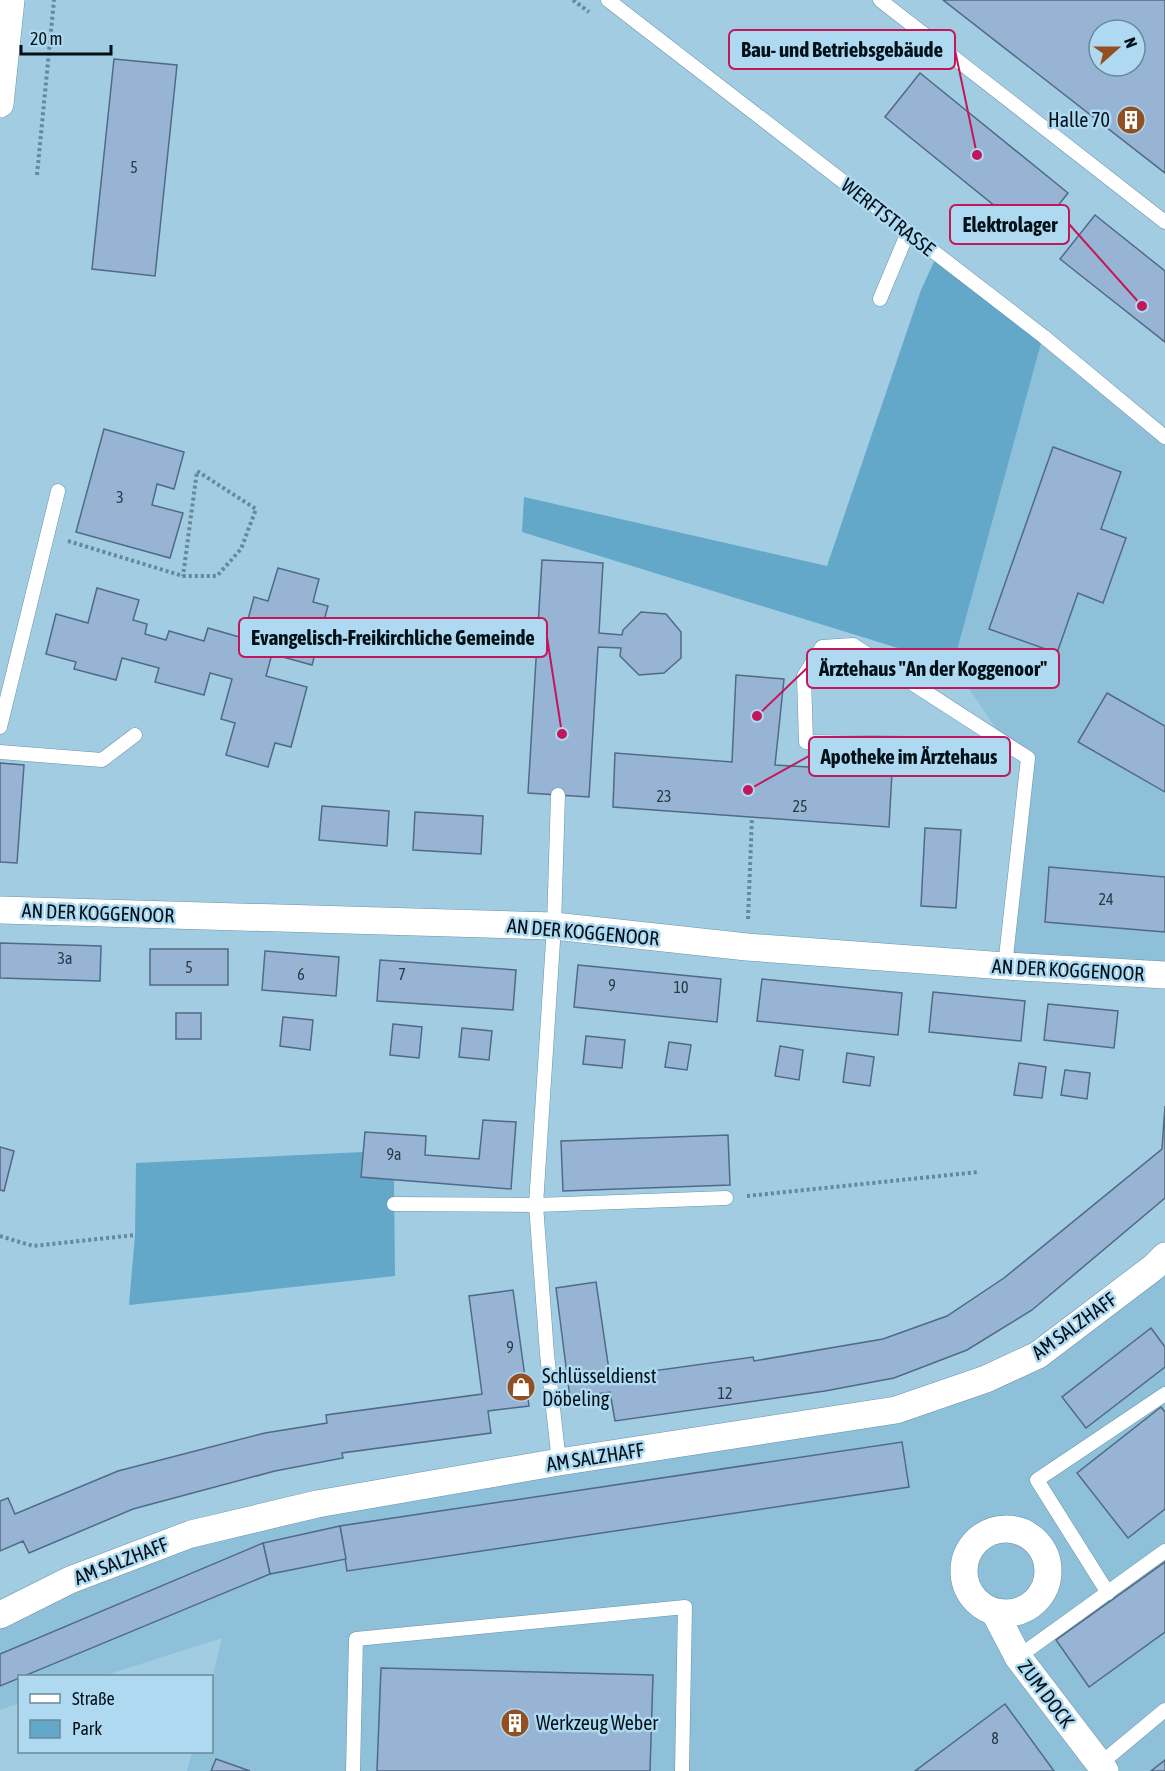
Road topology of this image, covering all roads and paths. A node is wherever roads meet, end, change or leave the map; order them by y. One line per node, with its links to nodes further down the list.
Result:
1 (11, 0): 5 (street)
2 (54, 0): 6 (path)
3 (608, 0): 8 (lane, WERFTSTRASSE)
4 (880, 0): 7 (lane)
5 (0, 104)
6 (37, 175)
7 (1165, 222)
8 (908, 232): 9 (lane); 10 (lane, WERFTSTRASSE)
9 (880, 299)
10 (1165, 437)
11 (58, 491): 12 (lane)
12 (47, 535): 13 (path); 14 (lane)
13 (183, 576): 13 (path)
14 (0, 727)
15 (135, 735): 17 (lane)
16 (1007, 745): 16 (lane); 23 (lane)
17 (0, 752)
18 (558, 795): 21 (lane)
19 (752, 818): 22 (path)
20 (0, 910): 21 (street, AN DER KOGGENOOR)
21 (554, 926): 22 (street, AN DER KOGGENOOR); 28 (lane)
22 (747, 947): 23 (street, AN DER KOGGENOOR)
23 (1005, 966): 24 (street, AN DER KOGGENOOR)
24 (1165, 975)
25 (978, 1172): 26 (path)
26 (726, 1198): 28 (lane)
27 (394, 1204): 28 (lane)
28 (536, 1205): 33 (lane)
29 (135, 1235): 30 (path)
30 (0, 1236)
31 (1165, 1256): 33 (street, AM SALZHAFF)
32 (1165, 1394): 35 (lane)
33 (559, 1462): 37 (street, AM SALZHAFF)
34 (1165, 1551): 35 (lane)
35 (1108, 1593): 38 (lane)
36 (995, 1613): 38 (street, ZUM DOCK)
37 (0, 1615)
38 (1018, 1657): 40 (street, ZUM DOCK)
39 (1165, 1710): 40 (lane)
40 (1102, 1768)
41 (353, 1771): 42 (lane)
42 (682, 1771)

